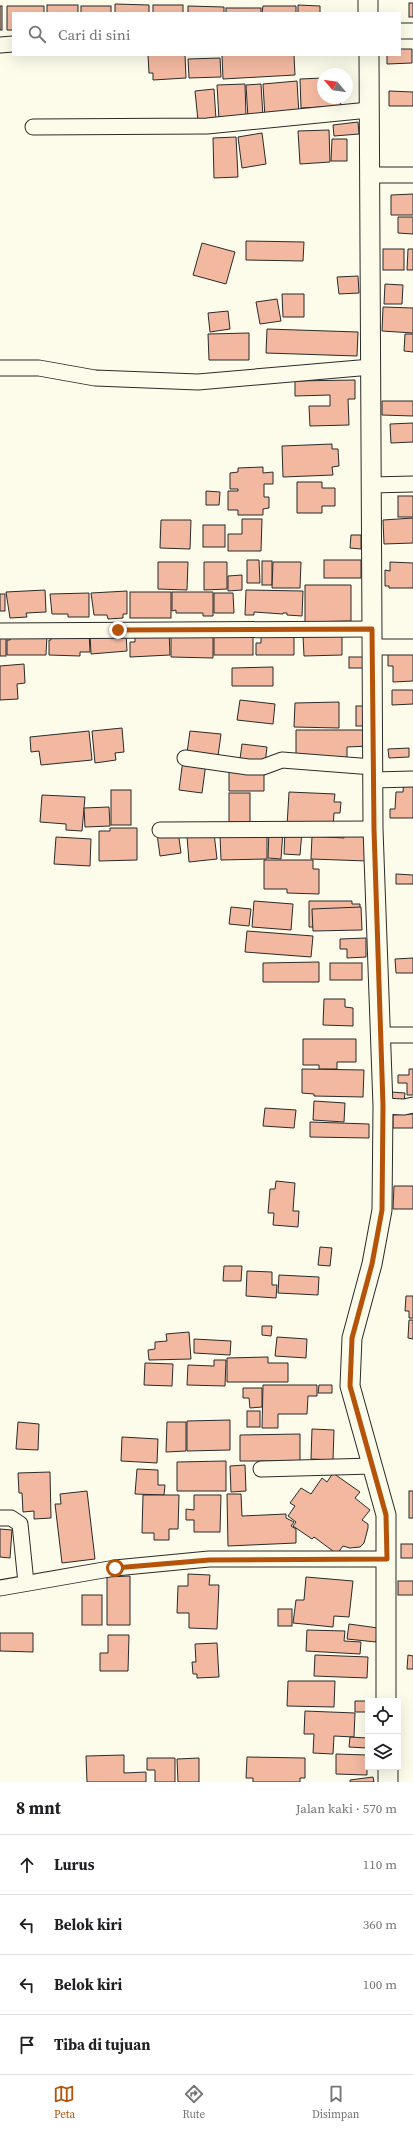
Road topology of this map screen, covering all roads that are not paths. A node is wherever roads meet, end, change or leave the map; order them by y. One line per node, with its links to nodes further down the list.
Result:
1 (368, 0): 2 (street)
2 (368, 12)
3 (401, 31): 4 (street)
4 (413, 31)
5 (12, 44): 6 (street)
6 (0, 45)
7 (369, 56): 8 (street)
8 (369, 110): 9 (street); 10 (street)
9 (33, 126)
10 (370, 175): 11 (street); 12 (street)
11 (413, 175)
12 (371, 367): 13 (street); 15 (street)
13 (0, 368)
14 (413, 484): 15 (street)
15 (372, 485): 17 (street)
16 (0, 631): 17 (street)
17 (372, 638): 18 (street); 20 (street)
18 (413, 647)
19 (186, 758): 20 (street)
20 (373, 773): 21 (street); 22 (street)
21 (413, 779)
22 (374, 829): 23 (street); 25 (street)
23 (160, 830)
24 (413, 1035): 25 (street)
25 (381, 1036): 27 (street)
26 (413, 1105): 27 (street)
27 (383, 1106): 28 (street)
28 (373, 1466): 29 (street); 31 (street)
29 (260, 1469)
30 (0, 1518): 32 (street)
31 (387, 1559): 32 (street); 34 (street)
32 (26, 1582): 33 (street)
33 (0, 1588)
34 (386, 1698)
35 (388, 1770): 36 (street)
36 (388, 1782)

